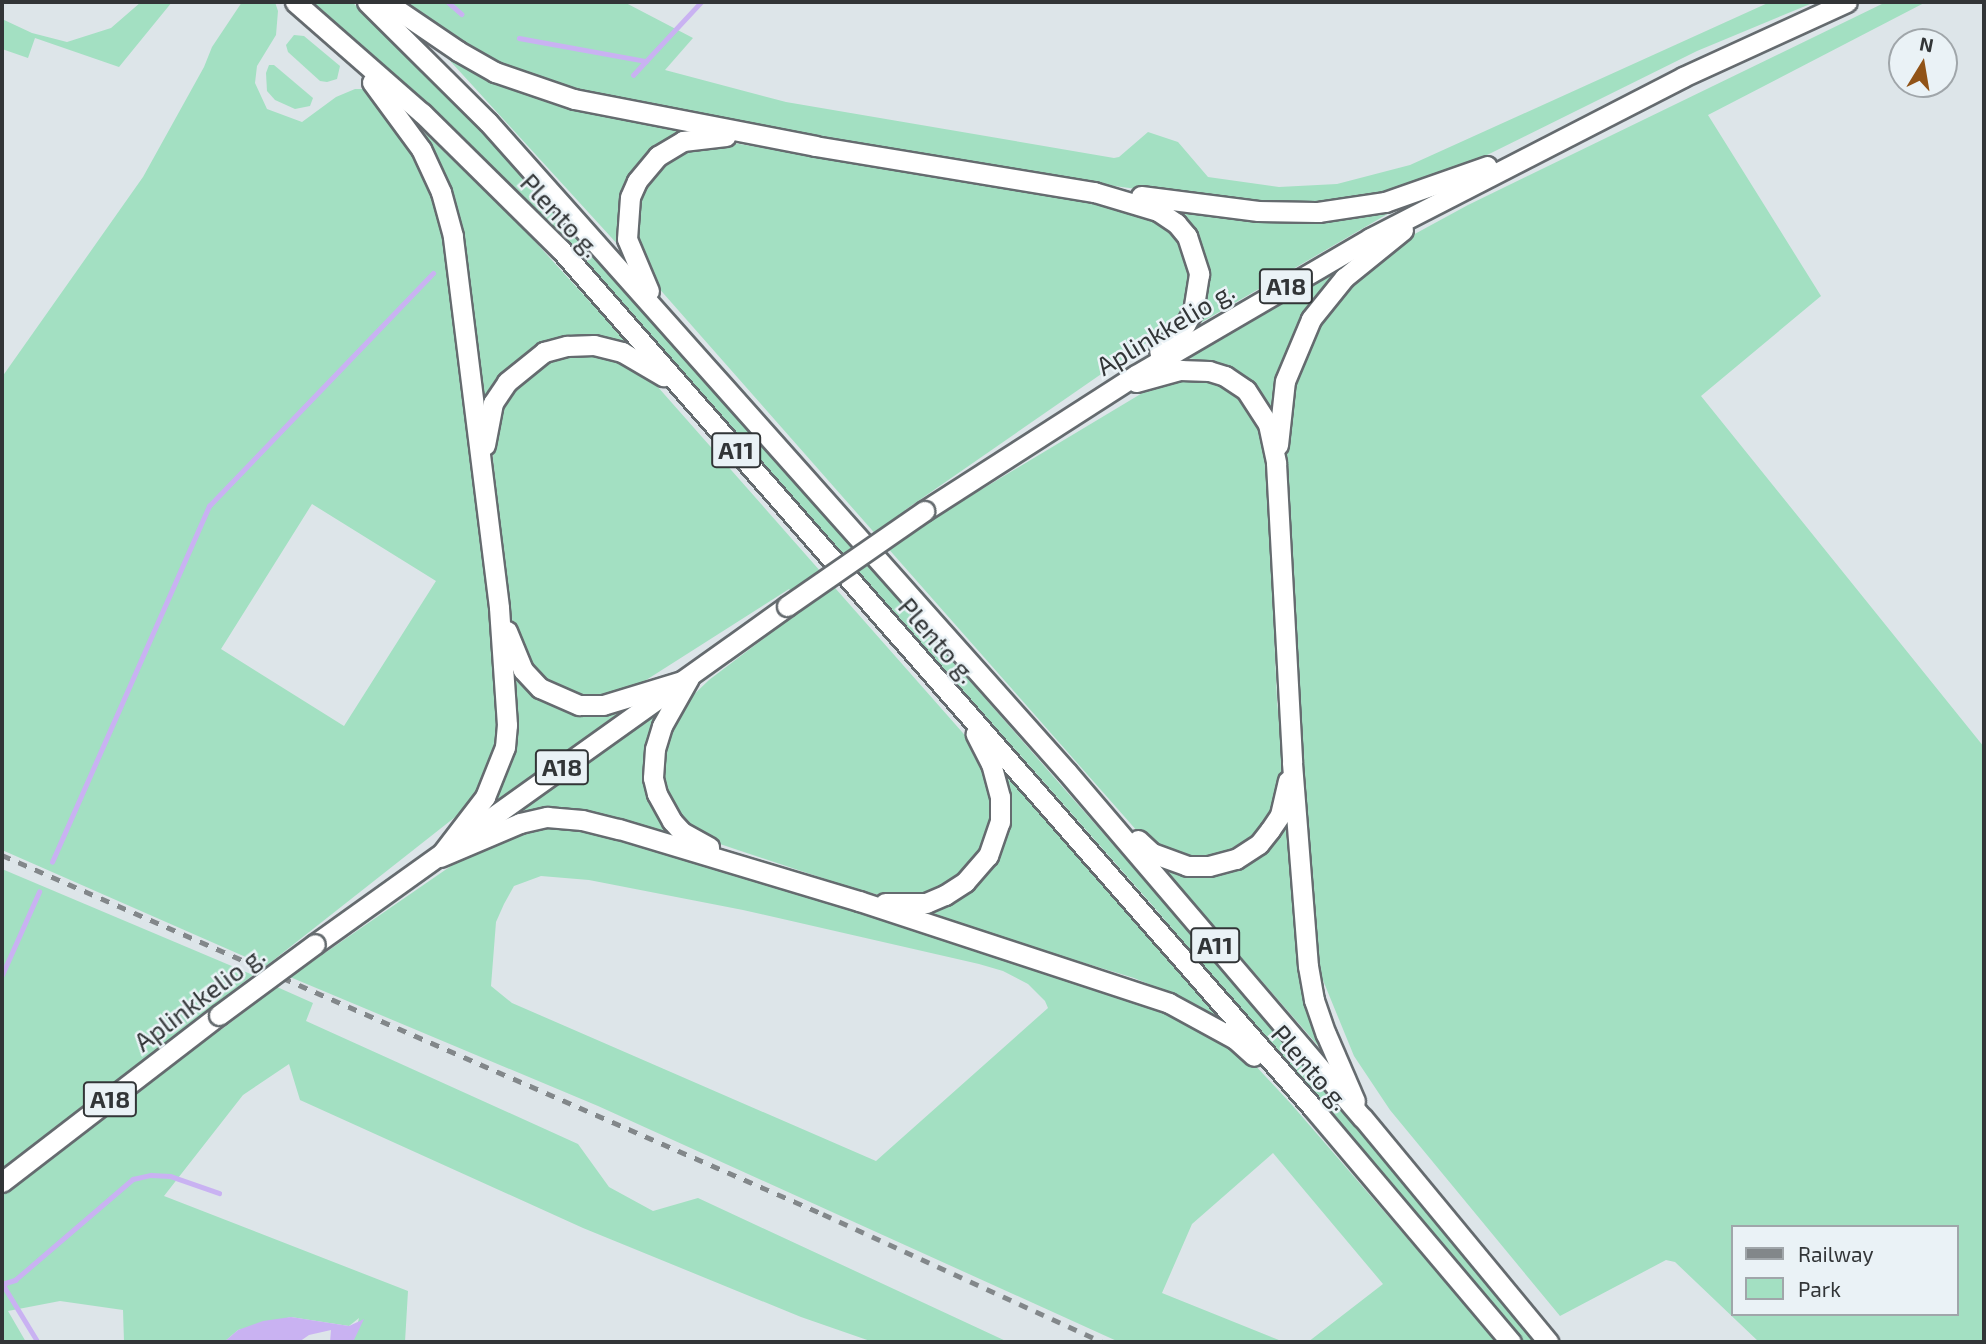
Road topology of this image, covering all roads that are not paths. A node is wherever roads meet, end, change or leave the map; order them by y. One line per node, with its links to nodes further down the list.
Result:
1 (294, 2): 11 (highway, Plento g. / A11); 14 (highway)
2 (367, 2): 9 (highway, Plento g. / A11)
3 (386, 2): 6 (highway)
4 (1847, 2): 5 (highway, Aplinkkelio g. / A18)
5 (1549, 143): 7 (highway); 8 (highway, Aplinkkelio g. / A18)
6 (815, 146): 7 (highway); 9 (highway)
7 (1094, 192): 10 (highway)
8 (1439, 203): 10 (highway, Aplinkkelio g. / A18); 13 (highway)
9 (660, 314): 19 (highway, Plento g. / A11)
10 (1136, 375): 12 (highway, Aplinkkelio g. / A18)
11 (681, 387): 14 (highway); 17 (highway, Plento g. / A11)
12 (1114, 389): 13 (highway); 16 (highway, Aplinkkelio g. / A18, bridge)
13 (1276, 463): 18 (highway)
14 (482, 471): 15 (highway)
15 (499, 607): 16 (highway); 20 (highway)
16 (686, 678): 20 (highway, Aplinkkelio g. / A18); 21 (highway)
17 (962, 708): 22 (highway); 23 (highway, Plento g. / A11)
18 (1292, 763): 19 (highway); 24 (highway)
19 (1067, 772): 24 (highway, Plento g. / A11)
20 (437, 857): 21 (highway); 25 (highway, Aplinkkelio g. / A18, bridge)
21 (740, 865): 22 (highway)
22 (859, 901): 23 (highway)
23 (1312, 1108): 26 (highway, Plento g. / A11)
24 (1363, 1118): 27 (highway, Plento g. / A11)
25 (2, 1182)
26 (1511, 1342)
27 (1548, 1342)

